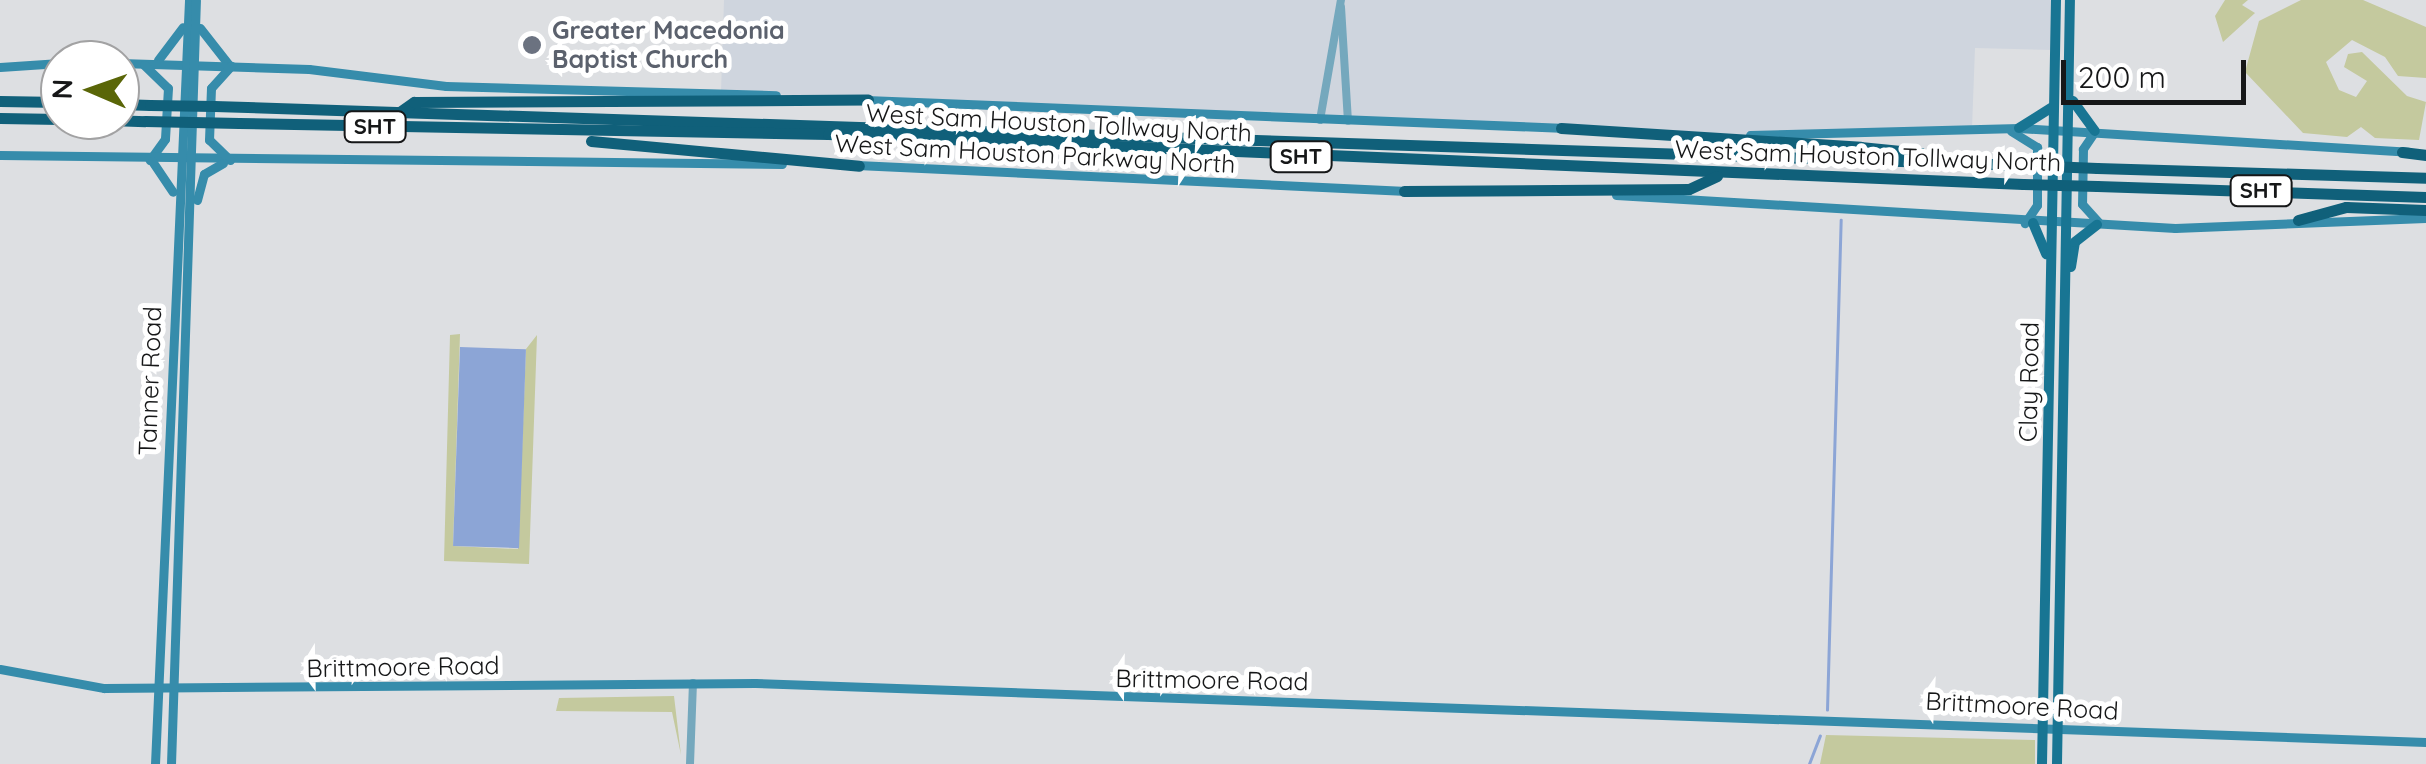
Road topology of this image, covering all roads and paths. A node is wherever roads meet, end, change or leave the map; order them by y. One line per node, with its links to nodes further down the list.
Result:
1 (1341, 0): 22 (street); 24 (street)
2 (2056, 0): 5 (main road, Clay Road)
3 (2070, 0): 6 (main road, Clay Road)
4 (192, 4): 7 (main road); 9 (main road, Tanner Road); 10 (main road, Tanner Road); 11 (main road)
5 (2056, 24): 6 (main road); 18 (main road, Clay Road)
6 (2070, 24): 13 (main road, Clay Road)
7 (141, 63): 9 (main road, West Sam Houston Parkway North); 35 (main road)
8 (40, 64): 12 (main road)
9 (184, 64): 10 (main road, West Sam Houston Parkway North); 36 (main road, Tanner Road)
10 (196, 64): 11 (main road, West Sam Houston Parkway North); 37 (main road, Tanner Road)
11 (231, 66): 15 (main road, West Sam Houston Parkway North); 38 (main road)
12 (0, 67)
13 (2070, 91): 29 (main road, Clay Road); 30 (main road)
14 (0, 100): 16 (highway)
15 (868, 100): 19 (highway); 22 (main road, West Sam Houston Parkway North)
16 (40, 101)
17 (140, 104): 19 (highway, West Sam Houston Tollway North / SHT, bridge)
18 (2052, 107): 26 (main road); 28 (main road, Clay Road)
19 (401, 112): 39 (highway, West Sam Houston Tollway North / SHT)
20 (0, 118): 21 (highway)
21 (40, 119)
22 (1320, 120): 24 (main road, West Sam Houston Parkway North)
23 (140, 121): 31 (highway, West Sam Houston Tollway North / SHT, bridge)
24 (1348, 121): 25 (main road, West Sam Houston Parkway North)
25 (1561, 128): 27 (main road, West Sam Houston Parkway North); 39 (highway)
26 (2019, 128): 27 (main road, West Sam Houston Parkway North); 28 (main road, West Sam Houston Parkway North)
27 (2005, 129): 48 (main road)
28 (2051, 129): 29 (main road, West Sam Houston Parkway North); 49 (main road, Clay Road)
29 (2070, 130): 30 (main road, West Sam Houston Parkway North); 51 (main road, Clay Road)
30 (2095, 131): 32 (main road, West Sam Houston Parkway North); 52 (main road)
31 (580, 134): 40 (highway); 41 (highway, West Sam Houston Tollway North / SHT)
32 (2402, 152): 33 (highway)
33 (2426, 154)
34 (0, 155): 35 (main road, West Sam Houston Parkway North)
35 (150, 160): 36 (main road, West Sam Houston Parkway North); 50 (main road)
36 (179, 160): 37 (main road, West Sam Houston Parkway North); 50 (main road, Tanner Road)
37 (193, 160): 38 (main road, West Sam Houston Parkway North); 53 (main road, Tanner Road)
38 (233, 161): 40 (main road, West Sam Houston Parkway North); 53 (main road)
39 (1932, 163): 42 (highway, West Sam Houston Tollway North / SHT, bridge)
40 (859, 166): 43 (main road, West Sam Houston Parkway North)
41 (1724, 174): 43 (highway); 44 (highway, West Sam Houston Tollway North / SHT, bridge)
42 (2426, 178)
43 (1404, 191): 48 (main road, West Sam Houston Parkway North)
44 (2426, 197)
45 (2426, 210): 47 (highway)
46 (2426, 218): 47 (main road, West Sam Houston Parkway North)
47 (2298, 220): 52 (main road, West Sam Houston Parkway North)
48 (2029, 223): 49 (main road, West Sam Houston Parkway North); 54 (main road)
49 (2050, 224): 51 (main road, West Sam Houston Parkway North); 54 (main road, Clay Road)
50 (176, 225): 62 (main road, Tanner Road)
51 (2066, 225): 52 (main road, West Sam Houston Parkway North); 55 (main road, Clay Road)
52 (2101, 225): 55 (main road)
53 (190, 252): 63 (main road, Tanner Road)
54 (2048, 273): 56 (main road, Clay Road)
55 (2066, 287): 57 (main road, Clay Road)
56 (2050, 358): 57 (main road); 59 (main road, Clay Road)
57 (2066, 358): 58 (main road, Clay Road)
58 (2061, 602): 59 (main road); 65 (main road, Clay Road)
59 (2046, 603): 64 (main road, Clay Road)
60 (0, 669): 62 (main road, Brittmoore Road)
61 (693, 683): 63 (main road, Brittmoore Road); 64 (main road, Brittmoore Road); 69 (street)
62 (159, 688): 63 (main road, Brittmoore Road); 67 (main road, Tanner Road)
63 (173, 688): 68 (main road, Tanner Road)
64 (2043, 724): 65 (main road, Brittmoore Road); 70 (main road, Clay Road)
65 (2058, 729): 66 (main road, Brittmoore Road); 71 (main road, Clay Road)
66 (2426, 742)
67 (155, 764)
68 (171, 764)
69 (690, 764)
70 (2042, 764)
71 (2057, 764)

